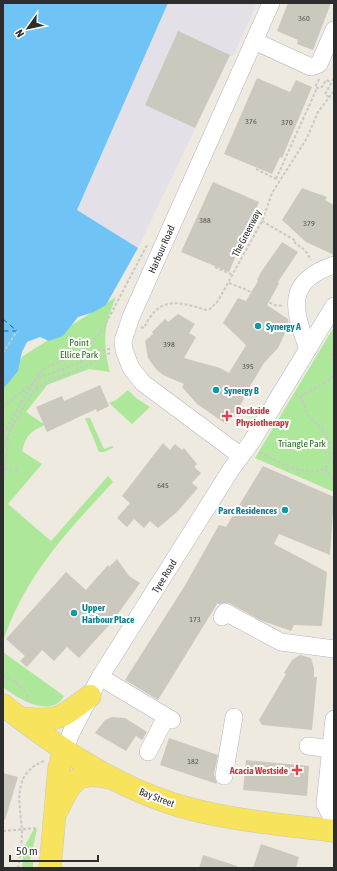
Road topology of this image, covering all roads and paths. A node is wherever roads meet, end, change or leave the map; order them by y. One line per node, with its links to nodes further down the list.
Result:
1 (271, 3): 3 (street, Harbour Road)
2 (334, 30): 3 (street)
3 (254, 41): 40 (street, Harbour Road)
4 (320, 77): 7 (path)
5 (334, 78): 6 (path)
6 (331, 82): 7 (path); 9 (path)
7 (318, 88): 11 (path)
8 (334, 90): 9 (path, The Greenway)
9 (330, 97): 11 (path, The Greenway)
10 (256, 169): 11 (path)
11 (278, 180): 12 (path, The Greenway)
12 (262, 221): 14 (path); 17 (path, The Greenway)
13 (149, 241): 30 (path)
14 (303, 248)
15 (334, 265): 24 (street)
16 (215, 267): 17 (path)
17 (233, 275): 18 (path, The Greenway)
18 (230, 283): 19 (path); 21 (path, The Greenway)
19 (268, 302)
20 (334, 306): 24 (street, Tyee Road)
21 (140, 326)
22 (17, 330): 27 (path)
23 (110, 349): 30 (path)
24 (308, 349): 31 (street, Tyee Road)
25 (334, 349): 28 (path)
26 (110, 352): 32 (path)
27 (3, 353)
28 (334, 366)
29 (334, 372): 33 (path)
30 (32, 382): 32 (path); 34 (path); 35 (path)
31 (285, 387): 33 (path); 36 (street, Tyee Road)
32 (37, 388): 37 (path)
33 (301, 396): 39 (path)
34 (3, 407)
35 (3, 433): 37 (path)
36 (252, 441): 40 (street, Tyee Road); 42 (path)
37 (8, 442): 41 (path)
38 (320, 443): 39 (path)
39 (330, 447): 42 (path)
40 (241, 456): 49 (street, Tyee Road)
41 (4, 468): 43 (path); 45 (path)
42 (325, 469): 44 (path)
43 (19, 472)
44 (334, 480)
45 (3, 481)
46 (222, 617): 47 (street)
47 (334, 649)
48 (3, 676): 52 (path)
49 (100, 677): 50 (street, Tyee Road); 58 (street)
50 (90, 696): 52 (main road); 57 (street, Tyee Road)
51 (3, 705): 52 (main road, Bay Street)
52 (23, 713): 57 (main road, Bay Street)
53 (234, 717): 61 (street)
54 (334, 719): 56 (street)
55 (308, 746): 56 (street)
56 (331, 749): 60 (street)
57 (64, 750): 62 (main road, Bay Street); 64 (main road, Tyee Road)
58 (148, 752)
59 (44, 760): 66 (path)
60 (331, 769): 63 (street)
61 (224, 776)
62 (114, 779): 64 (main road); 67 (main road, Bay Street)
63 (334, 822)
64 (54, 824): 66 (path); 69 (main road, Tyee Road)
65 (3, 831): 66 (path)
66 (22, 831): 68 (path)
67 (334, 831)
68 (18, 868)
69 (50, 868)

